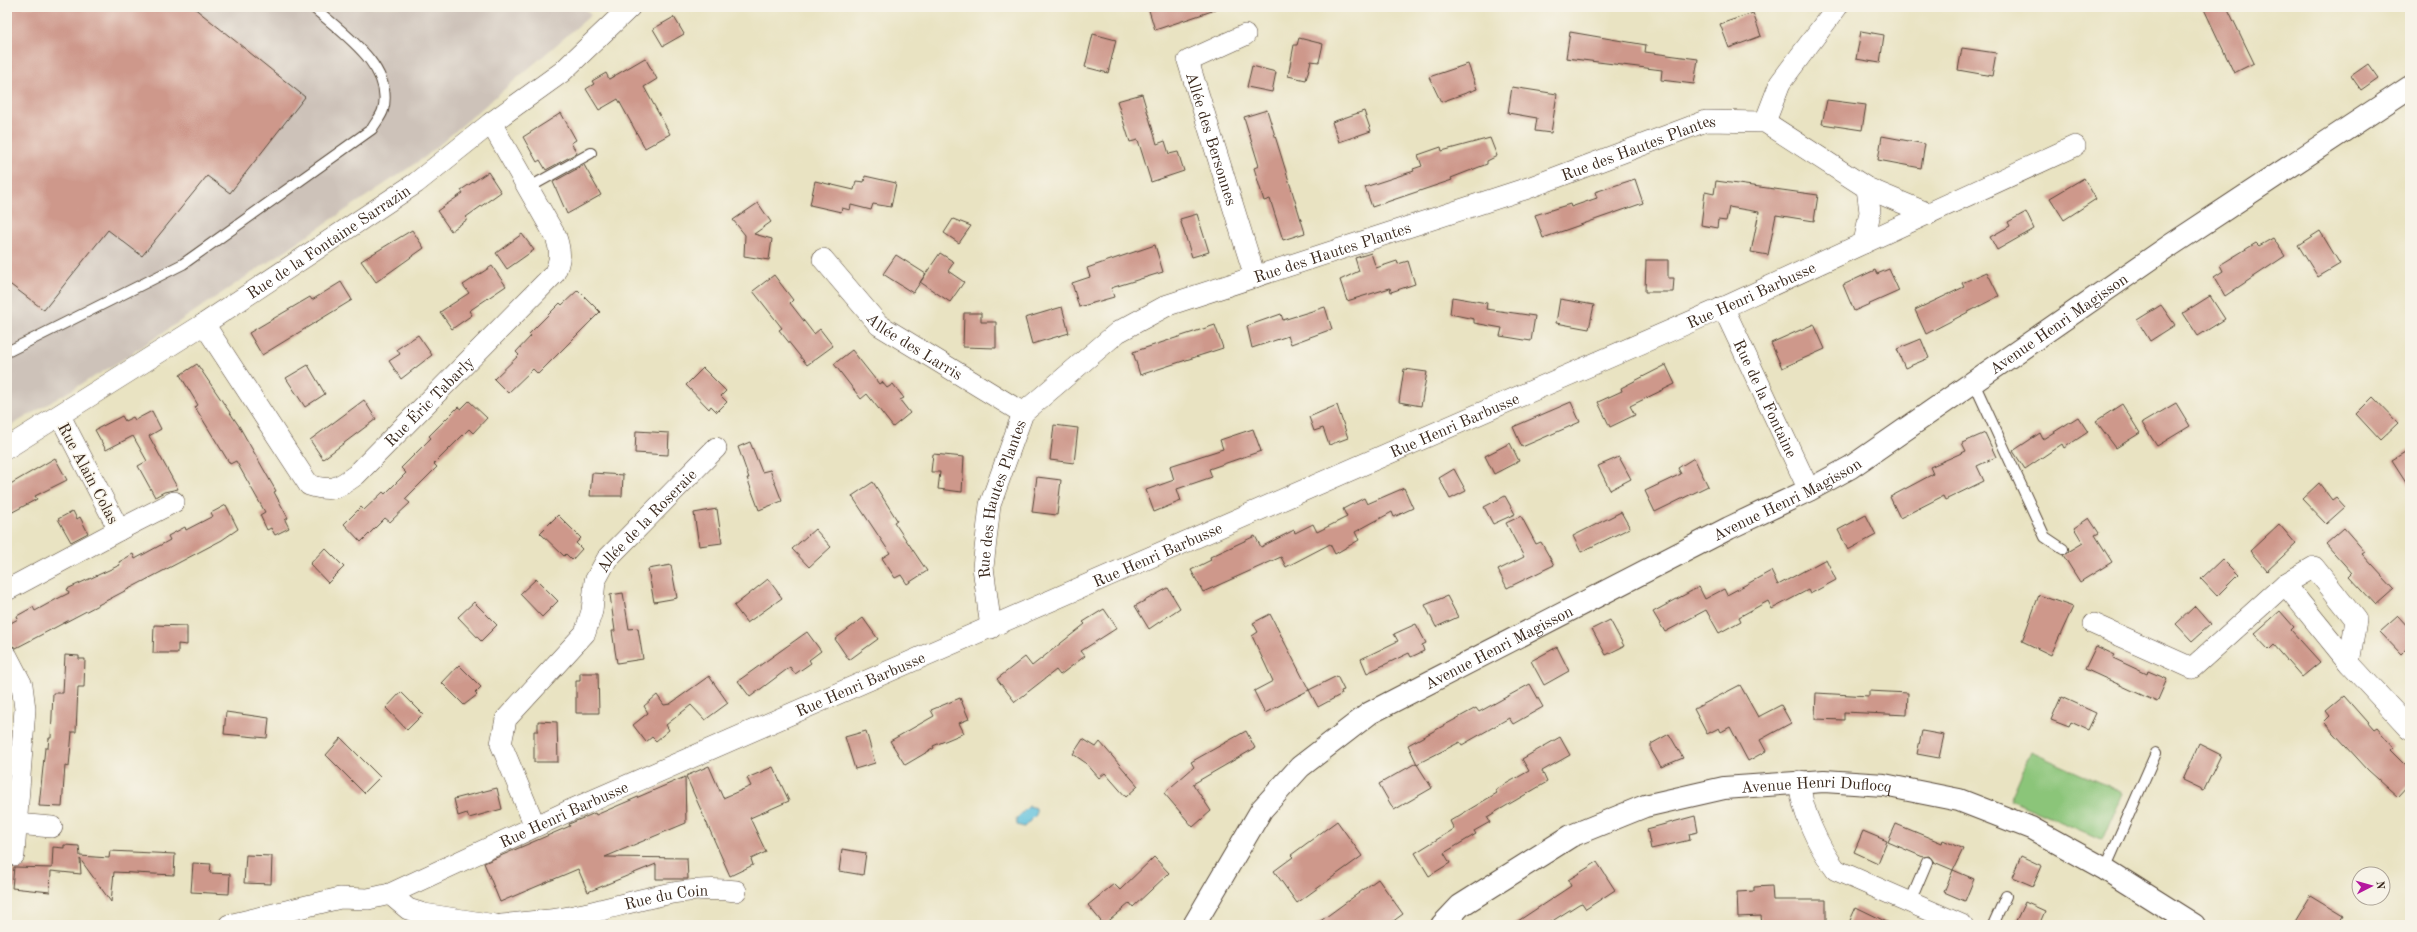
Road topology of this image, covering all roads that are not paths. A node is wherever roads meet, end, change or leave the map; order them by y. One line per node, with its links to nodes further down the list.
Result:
1 (312, 7): 18 (lane)
2 (630, 7): 7 (street, Rue de la Fontaine Sarrazin)
3 (1837, 7): 6 (street)
4 (1245, 35): 15 (street, Allée des Bersonnes)
5 (2410, 87): 19 (main road, Avenue Henri Magisson)
6 (1765, 122): 11 (street); 15 (street, Rue des Hautes Plantes)
7 (491, 123): 10 (street, Rue Éric Tabarly); 17 (street, Rue de la Fontaine Sarrazin)
8 (2075, 146): 12 (street, Rue Henri Barbusse)
9 (591, 153): 10 (lane)
10 (528, 188): 17 (street, Rue Éric Tabarly)
11 (1867, 188): 12 (street); 13 (street)
12 (1929, 214): 13 (street, Rue Henri Barbusse)
13 (1864, 243): 16 (street, Rue Henri Barbusse)
14 (823, 259): 20 (street, Allée des Larris)
15 (1255, 277): 20 (street, Rue des Hautes Plantes)
16 (1724, 307): 24 (street, Rue de la Fontaine); 31 (street, Rue Henri Barbusse)
17 (204, 324): 21 (street, Rue de la Fontaine Sarrazin)
18 (7, 352)
19 (1974, 383): 24 (main road, Avenue Henri Magisson); 27 (lane)
20 (1023, 413): 31 (street, Rue des Hautes Plantes)
21 (60, 416): 22 (street, Rue de la Fontaine Sarrazin); 26 (street, Rue Alain Colas)
22 (7, 448)
23 (716, 448): 38 (street, Allée de la Roseraie)
24 (1809, 490): 50 (main road, Avenue Henri Magisson)
25 (174, 502): 26 (street, Rue Alain Colas)
26 (119, 530): 29 (street, Rue Alain Colas)
27 (2064, 549)
28 (2286, 584): 30 (street); 33 (street); 33 (street)
29 (7, 590)
30 (2094, 624)
31 (991, 628): 38 (street, Rue Henri Barbusse)
32 (7, 656): 37 (street)
33 (2349, 663): 34 (street)
34 (2410, 728)
35 (2156, 753): 42 (lane)
36 (1800, 781): 42 (main road, Avenue Henri Duflocq); 46 (street); 51 (main road, Avenue Henri Duflocq)
37 (16, 824): 39 (street); 40 (street)
38 (535, 826): 44 (street, Rue Henri Barbusse)
39 (52, 827)
40 (14, 854)
41 (1927, 862): 46 (lane)
42 (2105, 869): 54 (main road, Avenue Henri Duflocq)
43 (736, 891): 49 (street, Rue du Coin)
44 (390, 894): 47 (street, Rue Henri Barbusse); 48 (street)
45 (2006, 896): 53 (lane)
46 (1910, 902): 52 (street)
47 (229, 925)
48 (495, 925)
49 (502, 925)
50 (1194, 925)
51 (1442, 925)
52 (1962, 925)
53 (1993, 925)
54 (2194, 925)

